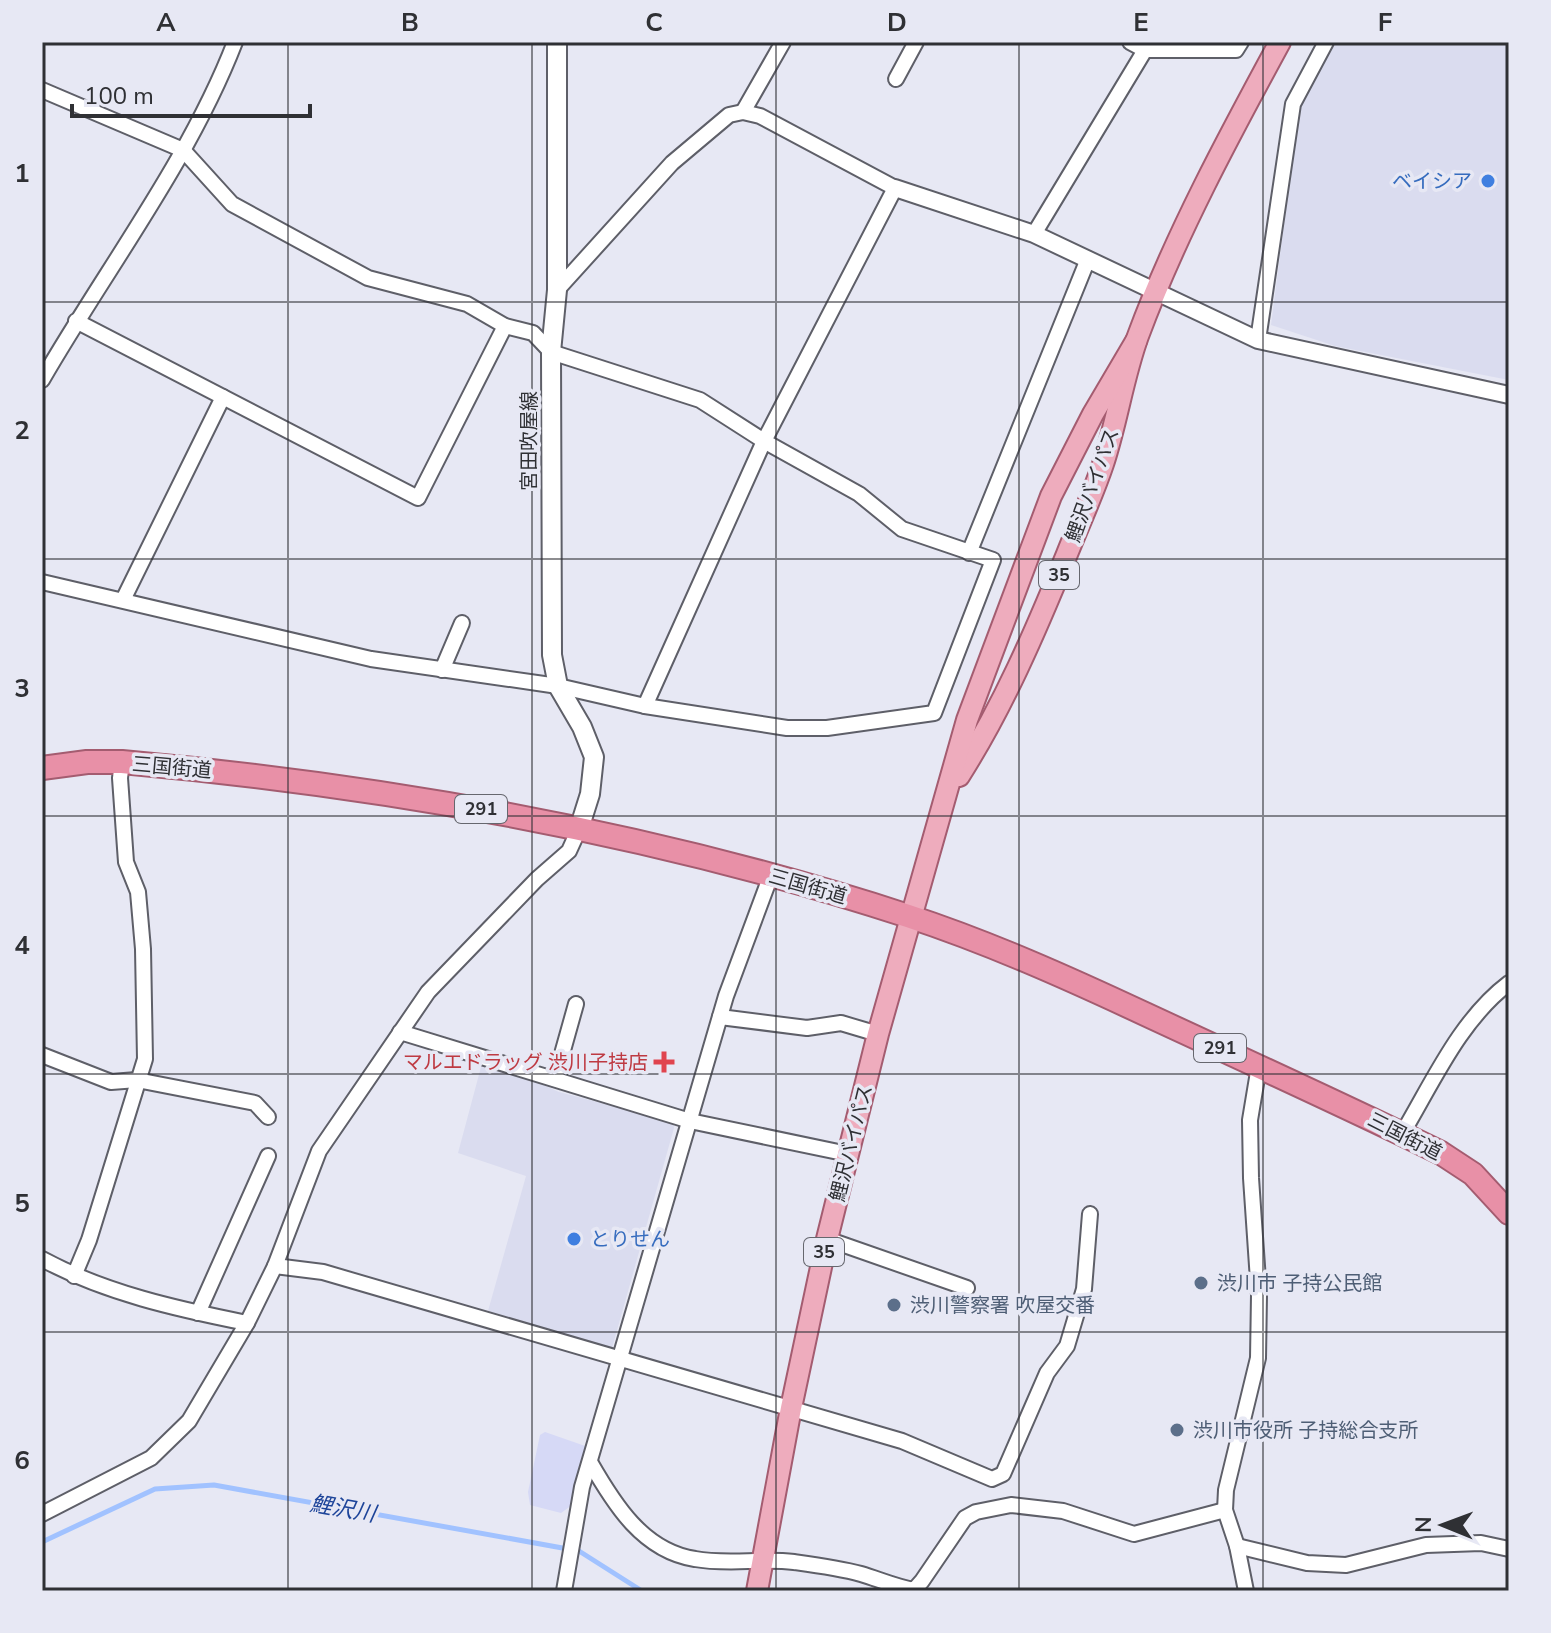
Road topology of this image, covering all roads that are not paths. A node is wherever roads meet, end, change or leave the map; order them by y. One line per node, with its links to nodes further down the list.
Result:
1 (235, 42): 13 (street)
2 (557, 42): 17 (main road, 宮田吹屋線)
3 (783, 42): 12 (street)
4 (916, 42): 10 (street)
5 (1130, 42): 9 (street)
6 (1241, 42): 9 (street)
7 (1280, 42): 18 (main road, 鯉沢バイパス / 35)
8 (1326, 42): 21 (street)
9 (1145, 50): 15 (street)
10 (896, 79)
11 (42, 90): 13 (street)
12 (743, 112): 14 (street); 17 (street)
13 (183, 150): 19 (street); 20 (street)
14 (895, 188): 15 (street); 27 (street)
15 (1034, 234): 16 (street)
16 (1088, 259): 18 (street); 28 (street)
17 (557, 290): 23 (main road, 宮田吹屋線)
18 (1154, 292): 21 (street); 22 (main road, 鯉沢バイパス / 35)
19 (76, 321): 24 (street); 26 (street)
20 (505, 326): 23 (street); 26 (street)
21 (1258, 340): 25 (street)
22 (1136, 341): 37 (main road, 鯉沢バイパス / 35); 37 (main road, 鯉沢バイパス / 35)
23 (551, 352): 27 (street); 33 (main road, 宮田吹屋線)
24 (42, 380)
25 (1509, 395)
26 (223, 397): 30 (street)
27 (764, 441): 28 (street); 34 (street)
28 (969, 553): 34 (street)
29 (42, 582): 30 (street)
30 (123, 600): 32 (street)
31 (462, 623): 32 (street)
32 (442, 670): 33 (street)
33 (558, 686): 34 (street); 38 (main road, 宮田吹屋線)
34 (645, 706)
35 (122, 762): 36 (highway, 三国街道 / 291); 38 (highway, 三国街道 / 291); 49 (street)
36 (42, 768)
37 (947, 795): 40 (main road, 鯉沢バイパス / 35)
38 (579, 829): 39 (highway, 三国街道 / 291); 44 (street)
39 (771, 875): 40 (highway, 三国街道 / 291); 43 (street)
40 (911, 917): 45 (main road, 鯉沢バイパス / 35); 47 (highway, 三国街道 / 291)
41 (1509, 983): 52 (street)
42 (576, 1004): 48 (street)
43 (720, 1017): 45 (street); 51 (street)
44 (400, 1032): 48 (street); 59 (street)
45 (878, 1034): 53 (main road, 鯉沢バイパス / 35)
46 (42, 1055): 49 (street)
47 (1259, 1066): 52 (highway, 三国街道 / 291); 67 (street)
48 (555, 1079): 51 (street)
49 (137, 1080): 50 (street); 60 (street)
50 (268, 1117)
51 (690, 1121): 53 (street); 64 (street)
52 (1402, 1134): 55 (highway, 三国街道 / 291)
53 (848, 1154): 57 (main road, 鯉沢バイパス / 35)
54 (268, 1156): 62 (street)
55 (1509, 1213)
56 (1090, 1214): 65 (street)
57 (827, 1239): 61 (street); 65 (main road, 鯉沢バイパス / 35)
58 (42, 1259): 60 (street)
59 (275, 1266): 63 (street); 64 (street)
60 (74, 1276): 62 (street)
61 (967, 1288)
62 (198, 1313): 63 (street)
63 (247, 1323): 68 (street)
64 (621, 1357): 65 (street); 66 (street)
65 (791, 1408): 71 (main road, 鯉沢バイパス / 35)
66 (590, 1462): 71 (street); 72 (street)
67 (1225, 1510): 69 (street); 71 (street)
68 (42, 1514)
69 (1237, 1546): 70 (street); 74 (street)
70 (1509, 1549)
71 (762, 1561): 73 (main road, 鯉沢バイパス / 35)
72 (564, 1591)
73 (757, 1591)
74 (1246, 1591)

